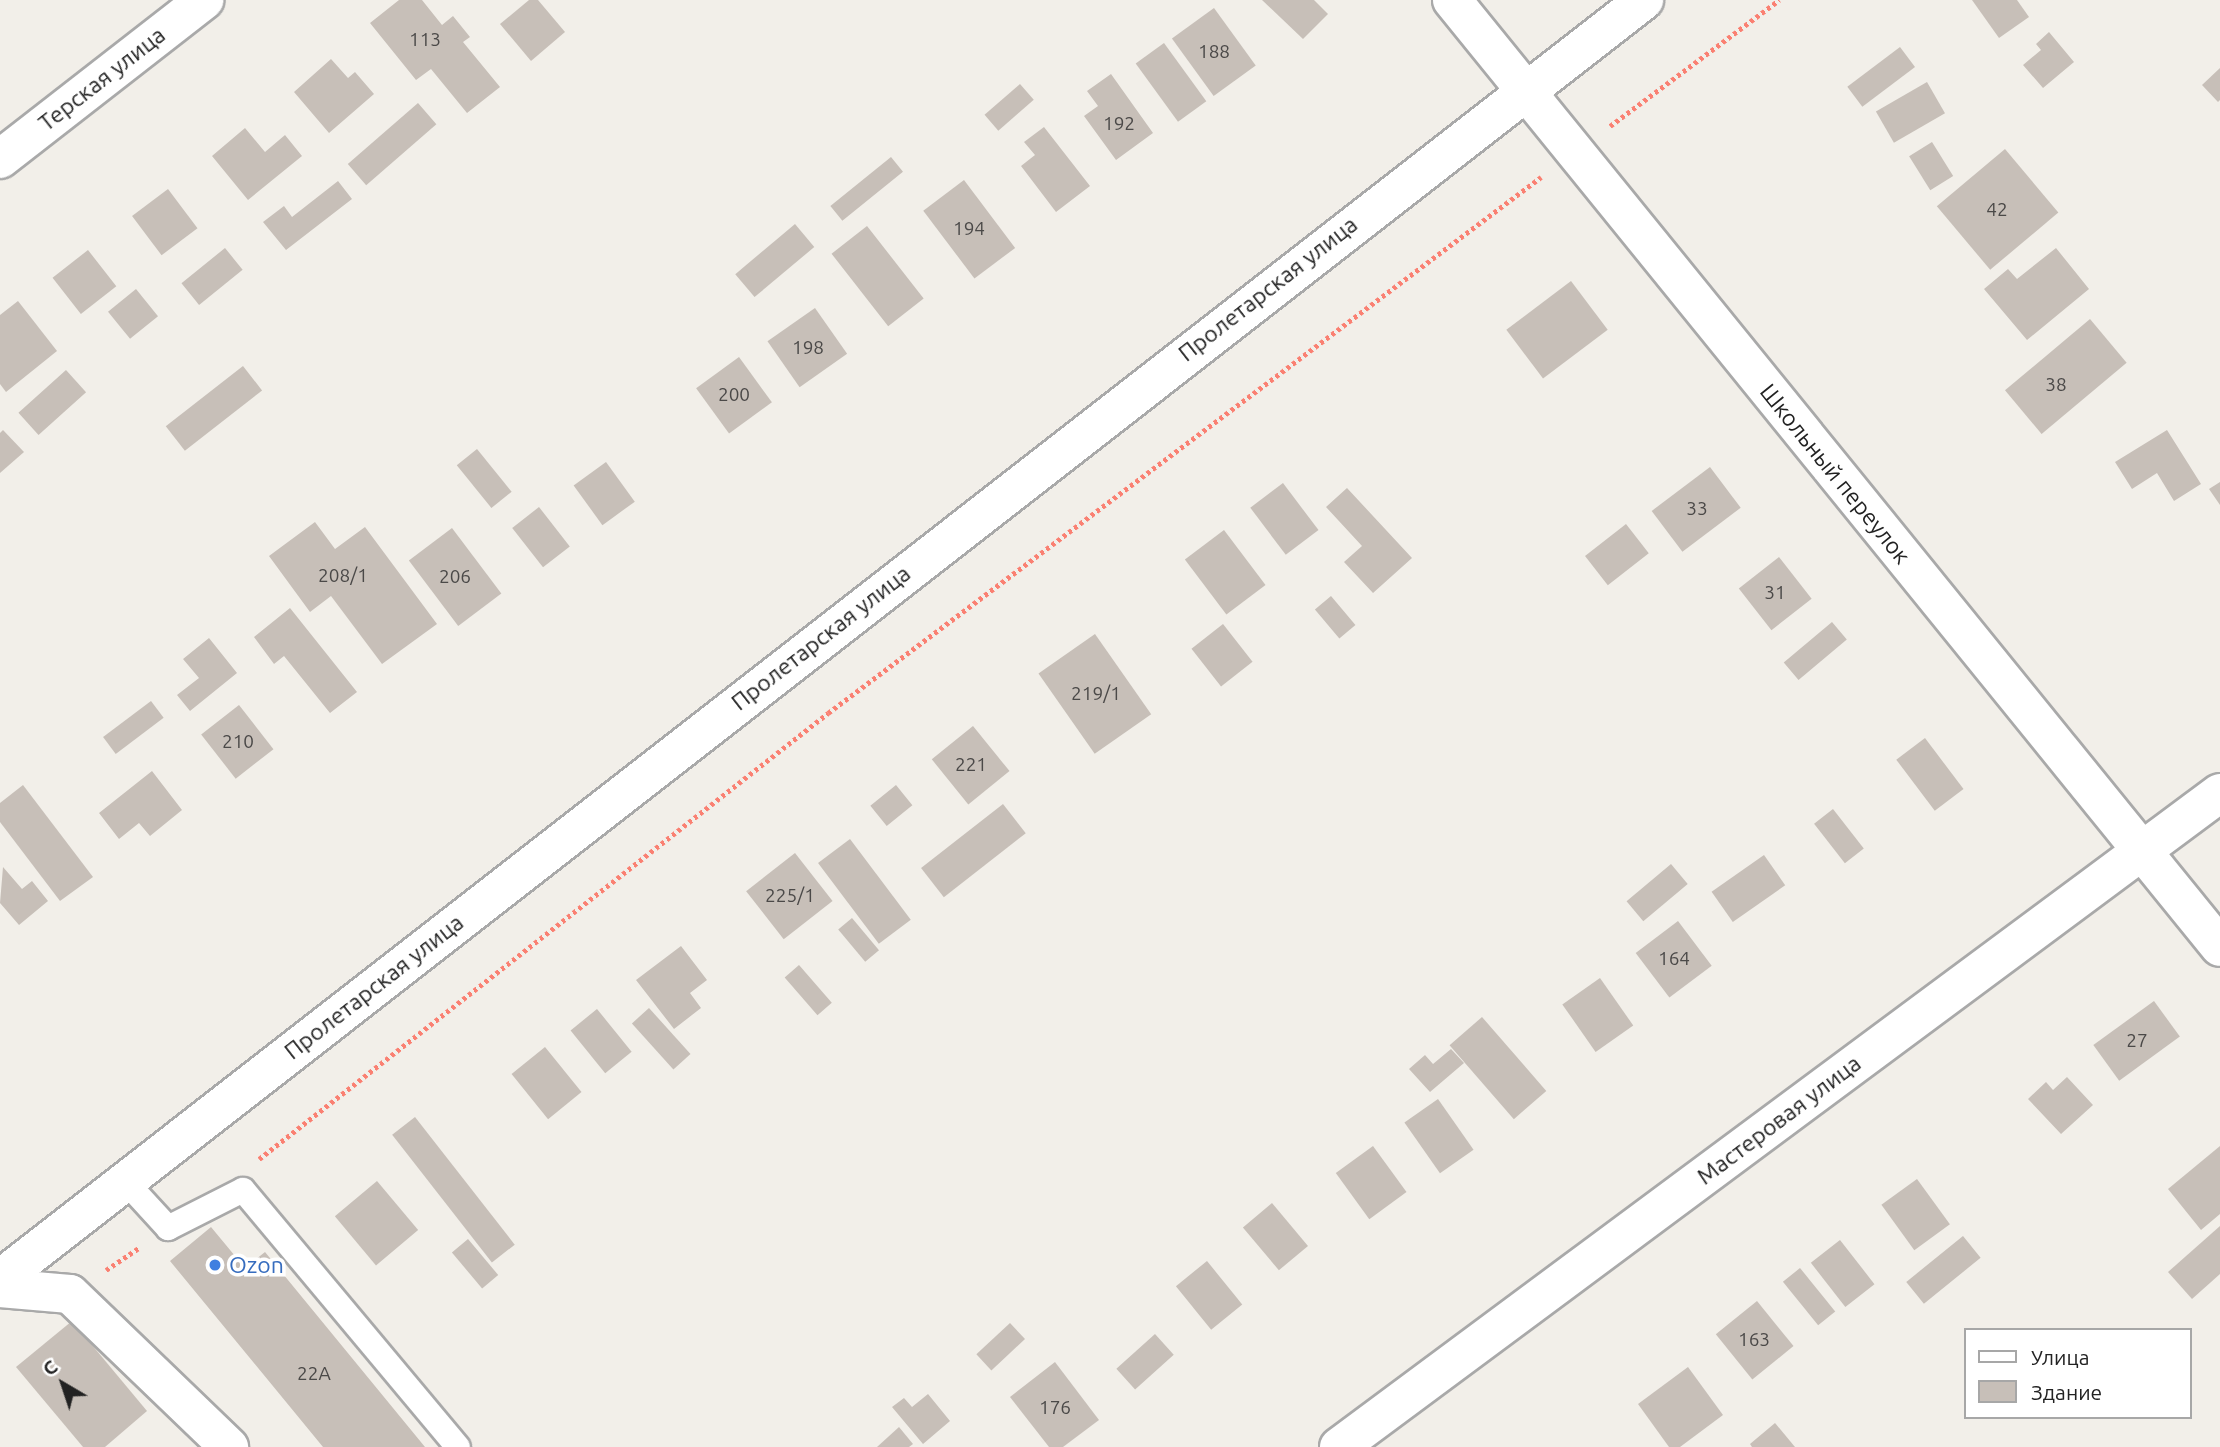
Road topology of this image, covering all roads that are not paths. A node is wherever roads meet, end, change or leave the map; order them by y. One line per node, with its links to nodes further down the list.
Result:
1 (204, 0): 5 (street, Терская улица)
2 (1452, 0): 4 (street, Школьный переулок)
3 (1644, 0): 4 (street, Пролетарская улица)
4 (1523, 90): 7 (street, Школьный переулок); 9 (street, Пролетарская улица)
5 (0, 159)
6 (2220, 793): 7 (street, Мастеровая улица)
7 (2141, 852): 8 (street, Школьный переулок); 14 (street, Мастеровая улица)
8 (2220, 947)
9 (125, 1181): 10 (street, Пролетарская улица); 13 (lane)
10 (0, 1279)
11 (0, 1288): 12 (street)
12 (229, 1447)
13 (458, 1447)
14 (1339, 1447)

